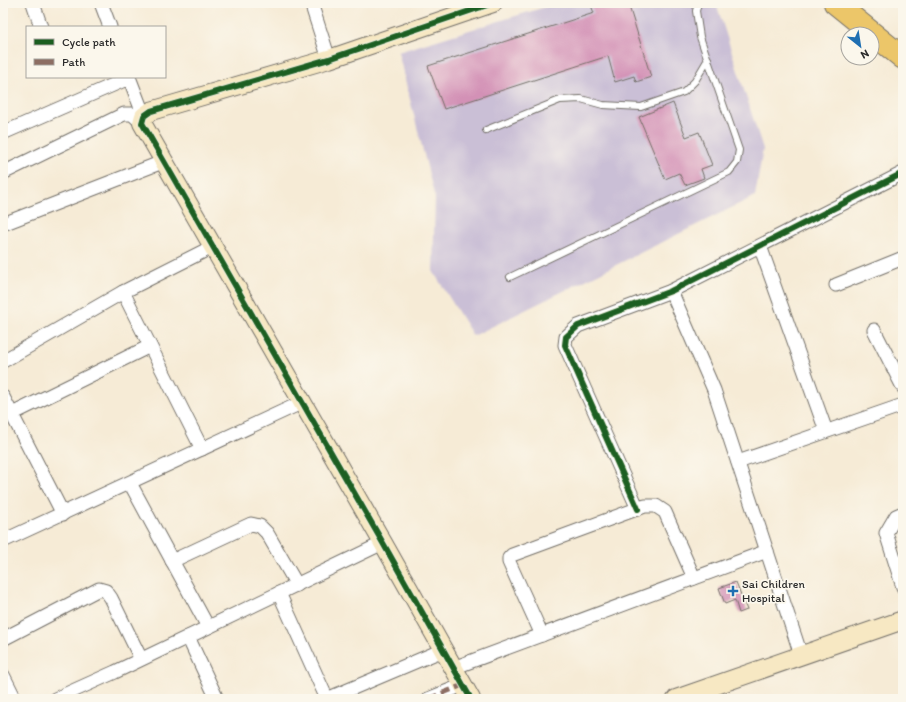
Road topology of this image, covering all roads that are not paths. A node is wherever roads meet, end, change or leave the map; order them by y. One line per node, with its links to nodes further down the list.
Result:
1 (33, 3): 7 (street)
2 (100, 3): 8 (street)
3 (311, 3): 10 (street)
4 (492, 3): 10 (street)
5 (698, 3): 11 (lane)
6 (840, 5): 9 (highway)
7 (42, 26)
8 (110, 26)
9 (903, 58)
10 (329, 59): 14 (street)
11 (708, 59): 15 (lane); 24 (lane)
12 (127, 78): 16 (street)
13 (129, 78): 14 (street)
14 (143, 120): 17 (street); 18 (street)
15 (486, 130)
16 (3, 133)
17 (165, 161): 20 (street); 21 (street)
18 (3, 173)
19 (903, 173): 22 (street)
20 (3, 224)
21 (214, 246): 27 (street); 33 (street)
22 (760, 246): 26 (street); 36 (street)
23 (903, 258): 25 (street)
24 (510, 277)
25 (836, 285)
26 (671, 291): 38 (street); 40 (street)
27 (123, 292): 29 (street); 30 (street)
28 (874, 330): 31 (street)
29 (150, 346): 35 (street); 37 (street)
30 (3, 361)
31 (903, 387)
32 (3, 398): 35 (street)
33 (303, 402): 37 (street); 44 (street)
34 (903, 405): 36 (street)
35 (12, 414): 41 (street)
36 (826, 431): 38 (street)
37 (202, 449): 39 (street)
38 (738, 462): 45 (street)
39 (130, 482): 41 (street); 46 (street)
40 (638, 509): 47 (street); 53 (street)
41 (63, 514): 43 (street)
42 (903, 514): 49 (street)
43 (3, 541)
44 (383, 542): 48 (street); 56 (street)
45 (767, 551): 47 (street); 57 (street)
46 (172, 561): 48 (street); 52 (street)
47 (694, 578): 53 (street)
48 (296, 585): 50 (street)
49 (903, 587)
50 (279, 593): 52 (street); 65 (street)
51 (903, 620): 57 (street)
52 (208, 627): 54 (street)
53 (542, 635): 59 (street)
54 (188, 637): 58 (street); 64 (street)
55 (3, 639): 58 (street)
56 (443, 650): 59 (street); 65 (street)
57 (801, 655): 67 (street)
58 (141, 659): 63 (street)
59 (453, 668): 61 (street)
60 (3, 675): 62 (street)
61 (467, 692): 66 (street)
62 (15, 699)
63 (55, 699)
64 (217, 699)
65 (327, 699)
66 (428, 699)
67 (676, 699)

